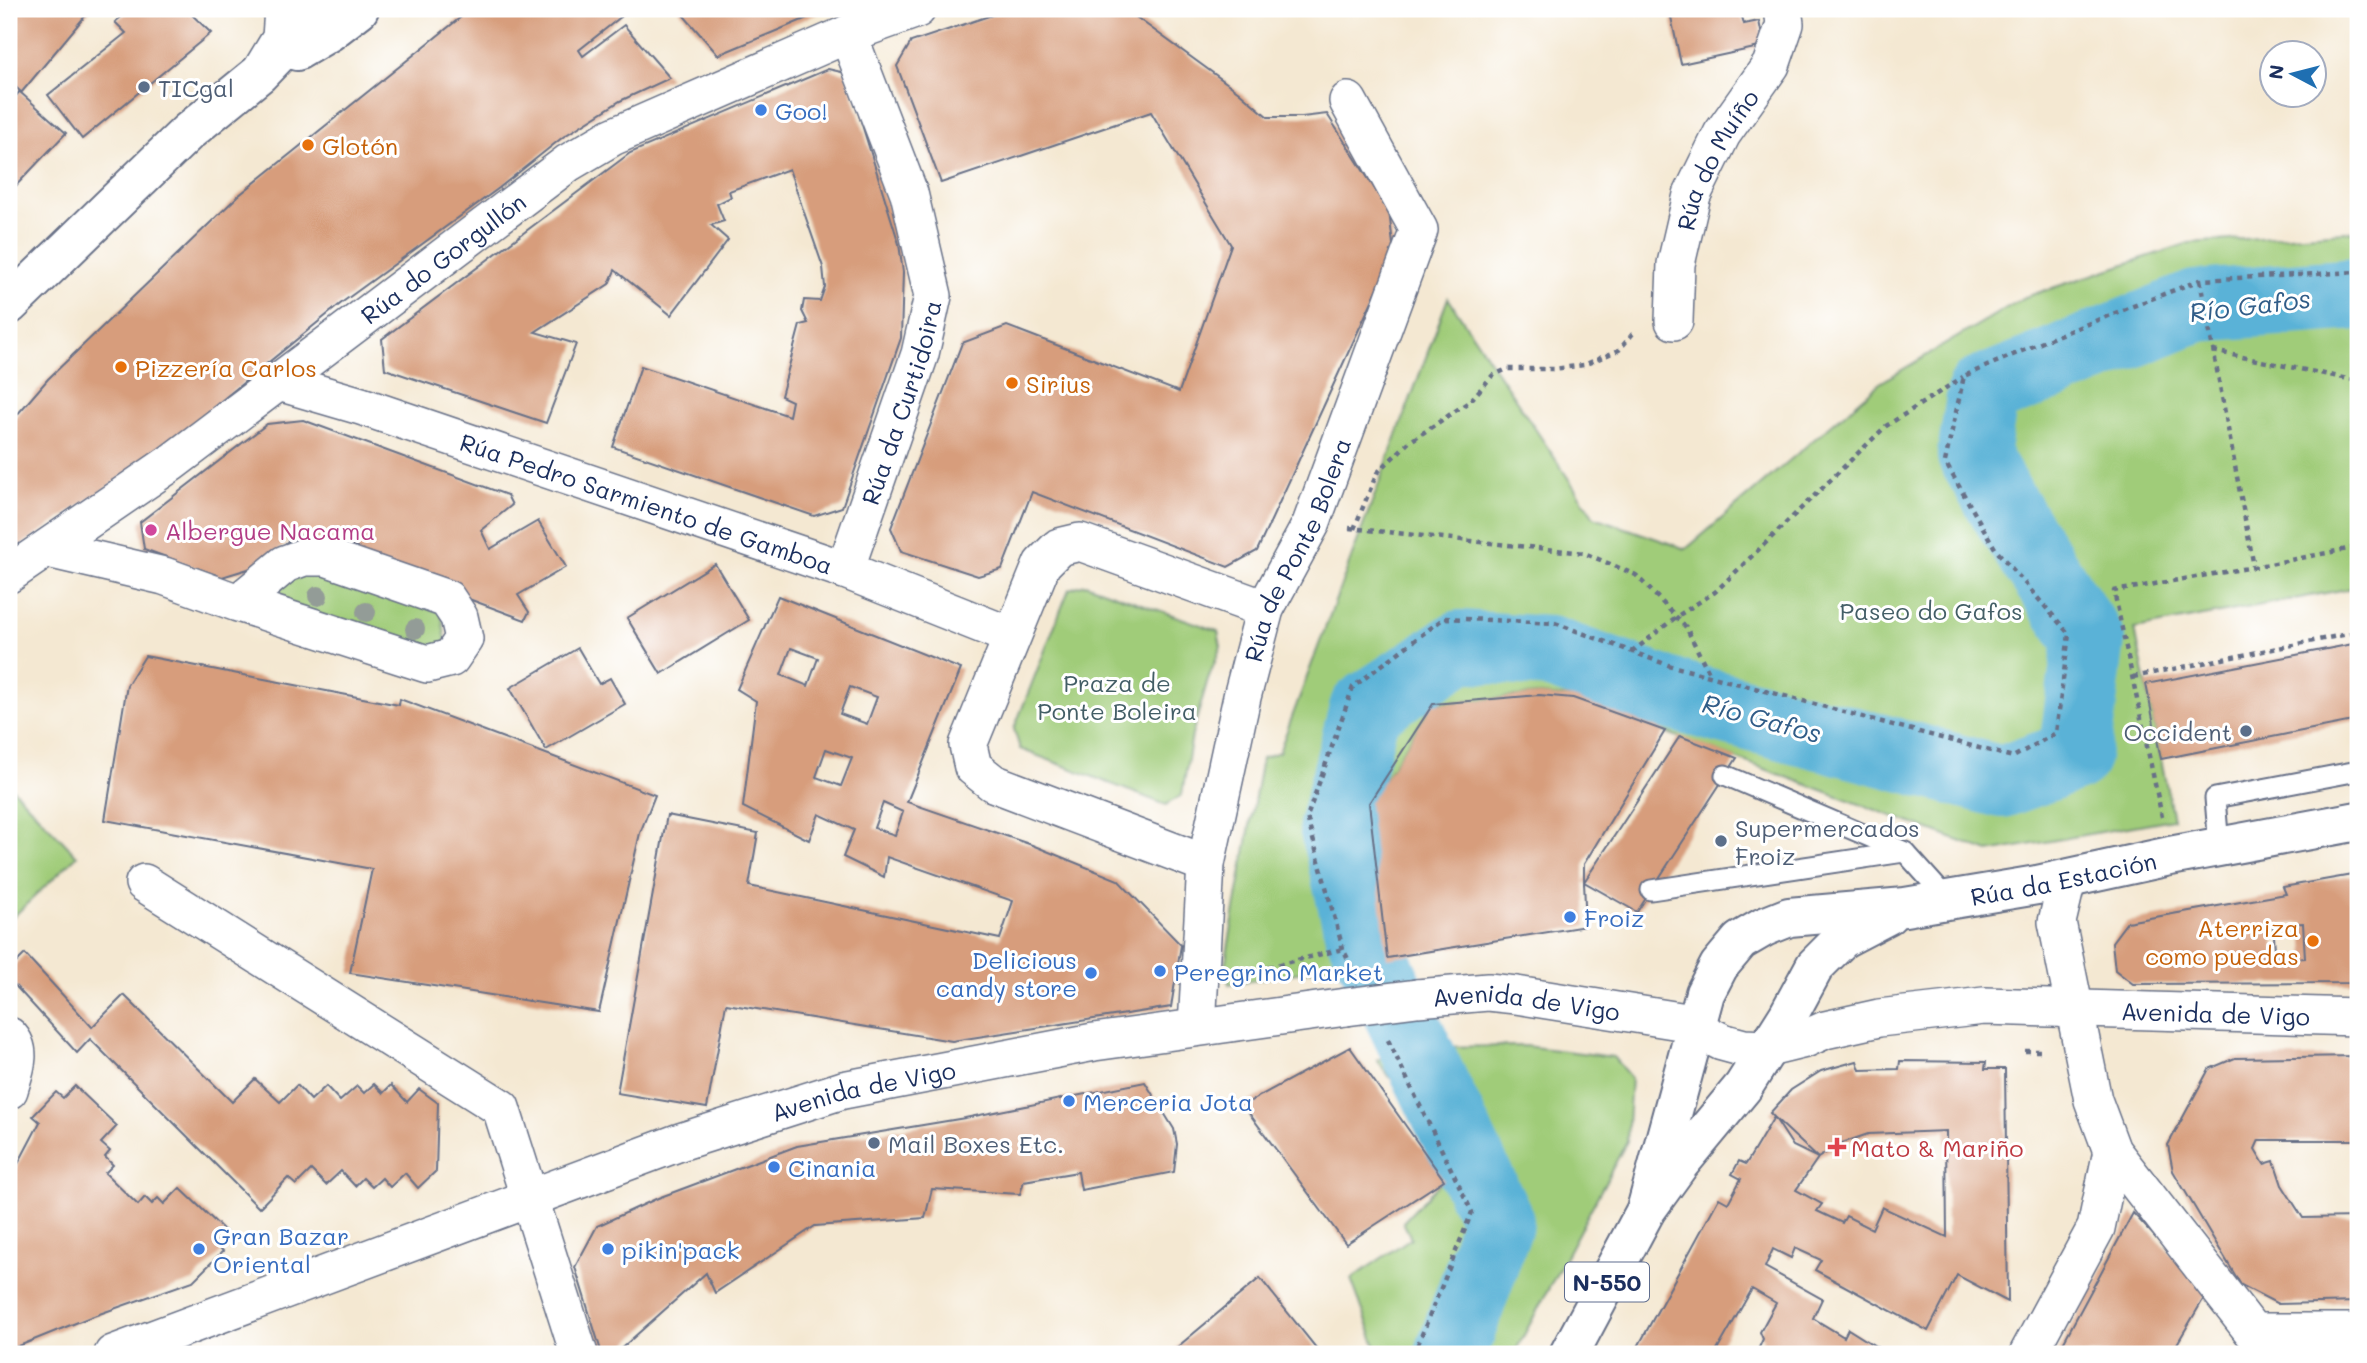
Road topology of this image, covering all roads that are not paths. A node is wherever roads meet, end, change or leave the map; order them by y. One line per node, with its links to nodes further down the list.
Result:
1 (283, 9): 7 (street)
2 (318, 9): 7 (main road)
3 (359, 9): 7 (main road)
4 (916, 9): 6 (street, Rúa do Gorgullón)
5 (1783, 9): 10 (street, Rúa do Muíño)
6 (848, 34): 11 (street, Rúa do Gorgullón); 13 (street, Rúa da Curtidoira)
7 (259, 74): 9 (main road)
8 (1348, 101): 16 (street, Rúa de Ponte Bolera)
9 (9, 305)
10 (1674, 321)
11 (279, 382): 12 (street, Rúa do Gorgullón); 13 (street, Rúa Pedro Sarmiento de Gamboa)
12 (48, 549): 14 (street, Rúa do Gorgullón); 15 (street)
13 (845, 570): 17 (street, Rúa Pedro Sarmiento de Gamboa)
14 (9, 574)
15 (238, 603): 15 (street)
16 (1265, 609): 17 (street); 23 (street, Rúa de Ponte Bolera)
17 (1011, 636): 23 (street)
18 (2358, 771): 21 (lane)
19 (1726, 775): 22 (lane)
20 (2358, 821): 21 (main road, Rúa da Estación)
21 (2219, 847): 25 (main road, Rúa da Estación)
22 (1905, 852): 26 (lane); 27 (lane)
23 (1206, 864): 32 (street, Rúa de Ponte Bolera)
24 (144, 883): 39 (street)
25 (2052, 883): 27 (main road, Rúa da Estación); 29 (street)
26 (1651, 890)
27 (1948, 900): 28 (main road, Rúa da Estación)
28 (1905, 907): 33 (main road); 35 (main road)
29 (2074, 1007): 31 (street, Avenida de Vigo); 35 (street, Avenida de Vigo); 38 (street)
30 (1649, 1016): 32 (street, Avenida de Vigo, bridge); 33 (street, Avenida de Vigo); 36 (street, Avenida de Vigo)
31 (2358, 1017)
32 (1197, 1027): 39 (street, Avenida de Vigo)
33 (1695, 1027): 35 (street, Avenida de Vigo); 36 (main road)
34 (9, 1036): 37 (street)
35 (1765, 1049): 40 (main road)
36 (1683, 1078): 40 (main road)
37 (9, 1090)
38 (2112, 1152): 42 (street); 46 (street)
39 (528, 1199): 43 (street, Avenida de Vigo); 44 (street)
40 (1646, 1210): 45 (main road, N-550)
41 (2358, 1332): 42 (street)
42 (2241, 1341)
43 (113, 1354)
44 (579, 1354)
45 (1569, 1354)
46 (2028, 1354)

